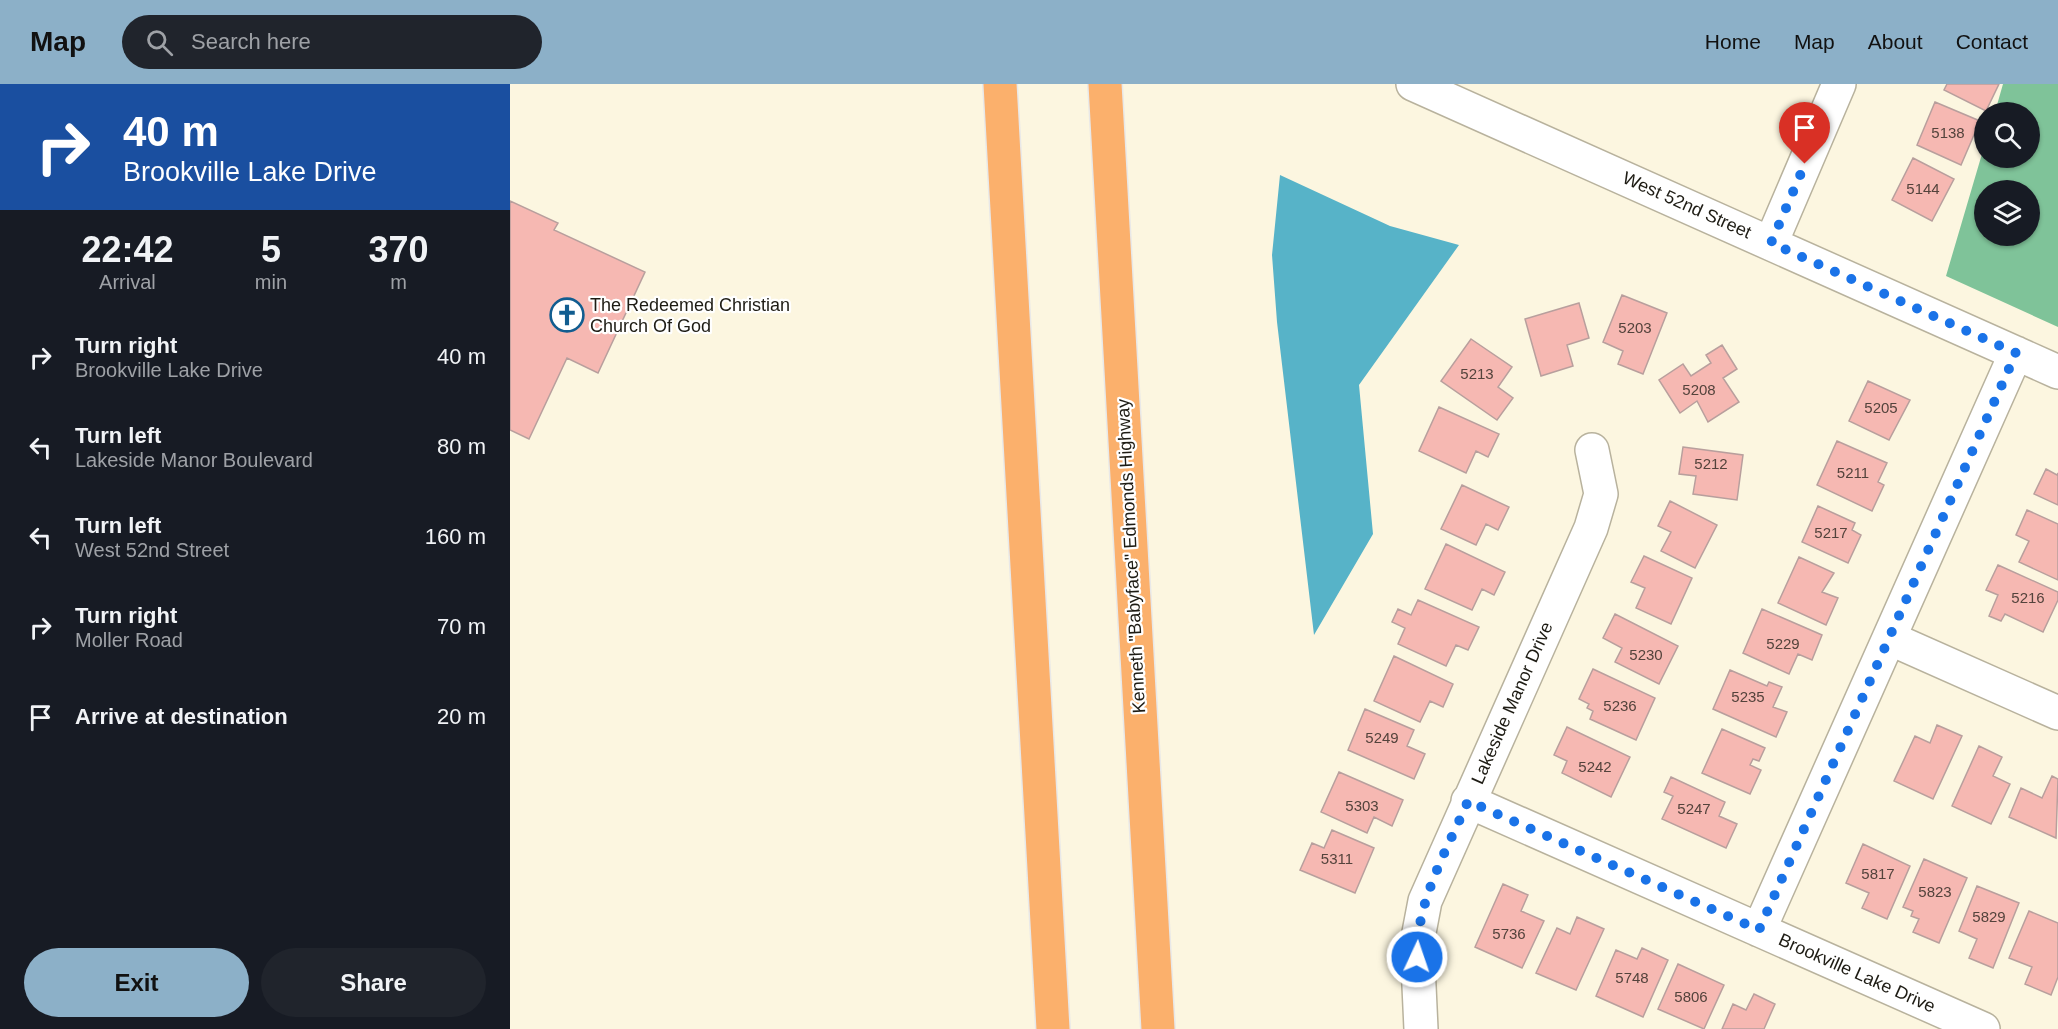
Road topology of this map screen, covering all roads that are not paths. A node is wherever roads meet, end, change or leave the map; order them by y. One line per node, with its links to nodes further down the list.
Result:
1 (1000, 84): 13 (highway)
2 (1105, 84): 14 (highway, Kenneth "Babyface" Edmonds Highway)
3 (1413, 84): 5 (street, West 52nd Street)
4 (1839, 84): 5 (street)
5 (1771, 243): 6 (street, West 52nd Street)
6 (2016, 353): 7 (street, West 52nd Street); 9 (street)
7 (2058, 372)
8 (1592, 450): 11 (street, Lakeside Manor Drive)
9 (1889, 638): 10 (street); 12 (street)
10 (2058, 713)
11 (1468, 801): 12 (street, Brookville Lake Drive); 15 (street, Lakeside Manor Drive)
12 (1759, 930): 16 (street, Brookville Lake Drive)
13 (1053, 1029)
14 (1158, 1029)
15 (1421, 1029)
16 (1983, 1029)

